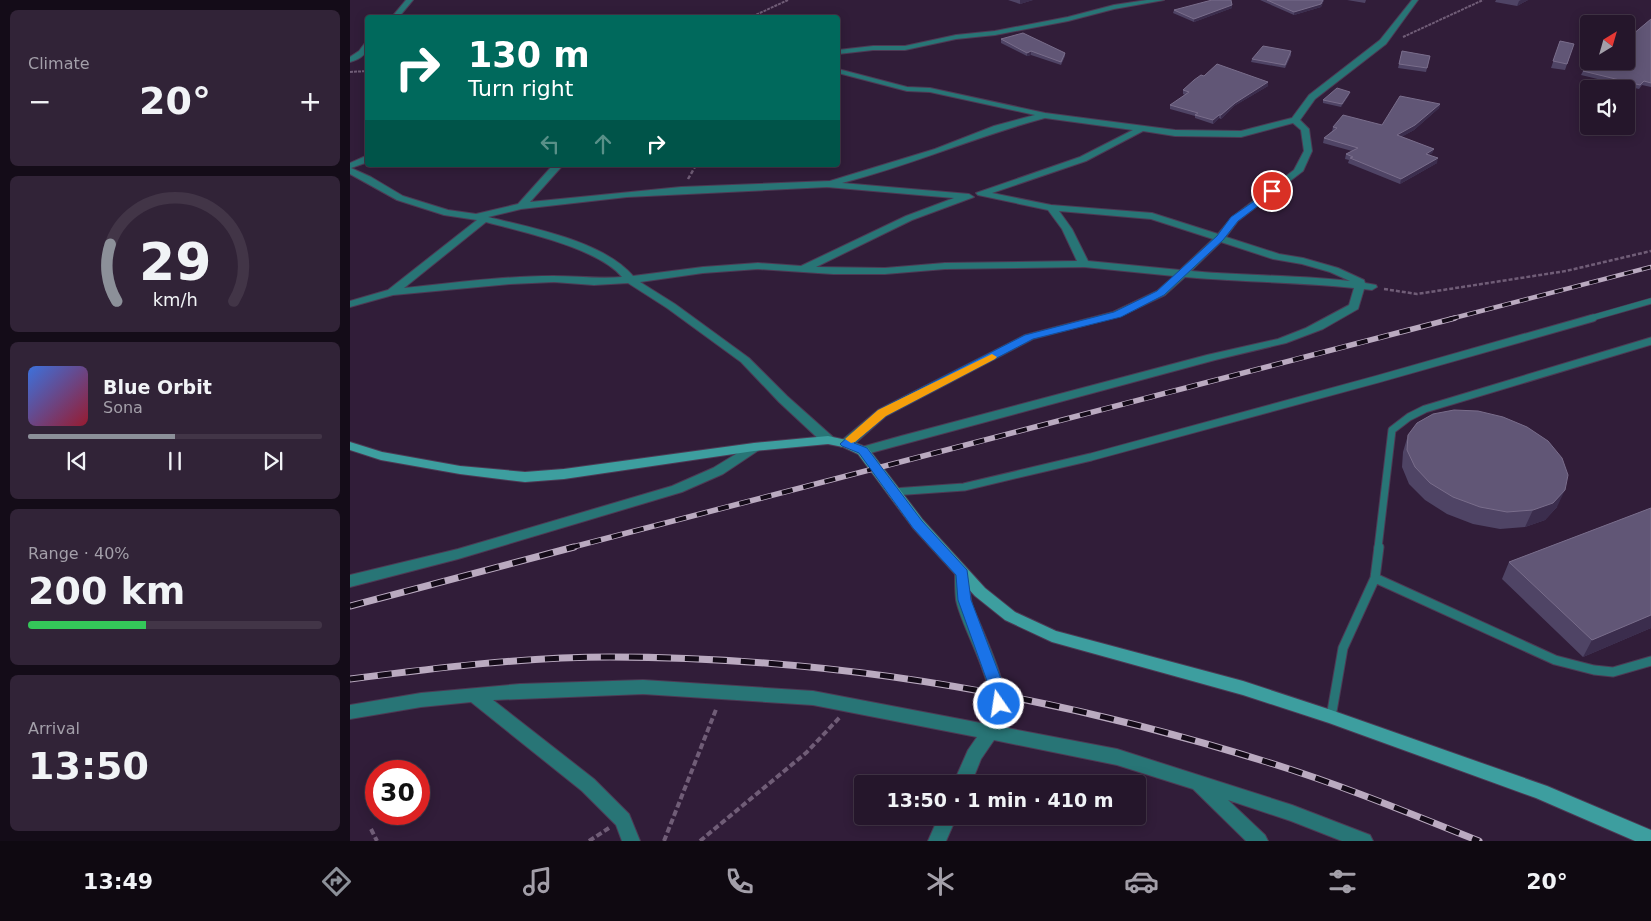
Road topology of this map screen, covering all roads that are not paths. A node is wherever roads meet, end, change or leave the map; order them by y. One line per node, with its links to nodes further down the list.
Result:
1 (410, 0): 4 (street)
2 (1161, 0): 6 (street)
3 (1415, 0): 10 (street)
4 (397, 15)
5 (365, 49): 7 (street)
6 (840, 52)
7 (350, 60)
8 (840, 72): 9 (street)
9 (1046, 115): 11 (street); 16 (street)
10 (1295, 120): 11 (street); 22 (street)
11 (1140, 129): 17 (street)
12 (365, 159): 13 (street)
13 (350, 166)
14 (556, 167): 19 (street)
15 (350, 172): 21 (street)
16 (827, 184): 18 (street); 19 (street)
17 (982, 193): 18 (street); 20 (street)
18 (969, 197): 24 (street)
19 (521, 206): 21 (street)
20 (1051, 208): 22 (street); 23 (street)
21 (479, 218): 26 (street); 28 (street)
22 (1220, 238): 25 (street); 27 (street)
23 (1084, 264): 24 (street); 25 (street)
24 (805, 268): 26 (street)
25 (1181, 274): 27 (street); 33 (street)
26 (630, 280): 28 (street); 32 (street)
27 (1366, 286): 36 (street)
28 (392, 292): 30 (street)
29 (1651, 301): 37 (lane)
30 (350, 304)
31 (1651, 341): 39 (lane)
32 (828, 440): 33 (street); 35 (street)
33 (846, 444): 36 (street)
34 (350, 446): 35 (street)
35 (754, 447): 40 (street)
36 (863, 450): 37 (street)
37 (893, 492): 38 (street)
38 (962, 573): 44 (street); 45 (street)
39 (1375, 578): 41 (lane); 44 (lane)
40 (350, 581)
41 (1651, 661)
42 (474, 695): 43 (street); 45 (street); 50 (street)
43 (350, 712)
44 (1330, 717): 49 (street)
45 (988, 732): 46 (street); 47 (street)
46 (966, 775)
47 (1198, 783): 52 (street); 53 (street)
48 (944, 825): 51 (street)
49 (1651, 839)
50 (630, 841)
51 (937, 841)
52 (1259, 841)
53 (1364, 841)

